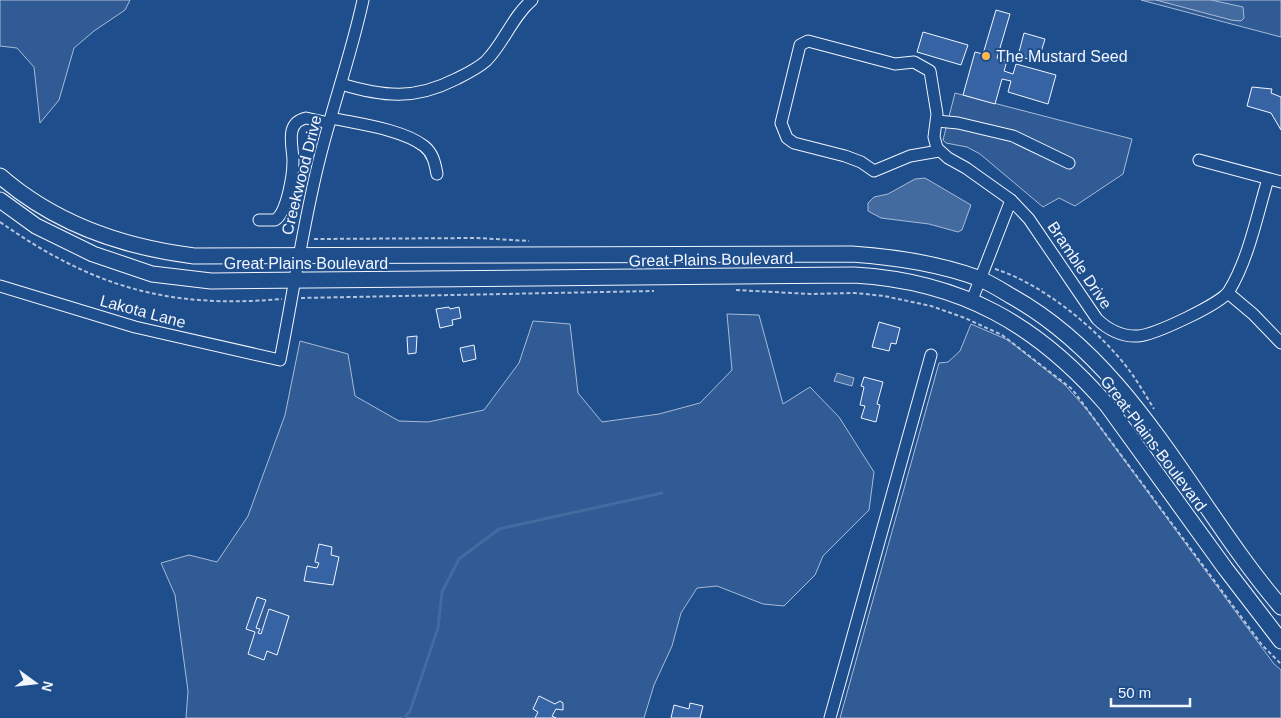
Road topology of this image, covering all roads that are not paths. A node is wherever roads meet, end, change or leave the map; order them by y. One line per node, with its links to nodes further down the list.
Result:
1 (363, 0): 3 (street, Creekwood Drive)
2 (532, 0): 3 (street)
3 (341, 84): 4 (street, Creekwood Drive)
4 (330, 120): 9 (street); 15 (street); 16 (street, Creekwood Drive)
5 (936, 121): 6 (street); 6 (street); 8 (street)
6 (939, 151): 14 (street, Bramble Drive)
7 (1199, 160): 11 (street)
8 (1070, 163)
9 (437, 174)
10 (0, 176): 16 (main road, Great Plains Boulevard)
11 (1268, 178): 12 (street); 20 (street, Bramble Drive)
12 (1281, 182)
13 (0, 200): 18 (main road, Great Plains Boulevard)
14 (1011, 200): 17 (street); 20 (street, Bramble Drive)
15 (259, 220)
16 (299, 256): 17 (main road, Great Plains Boulevard); 18 (street, Creekwood Drive)
17 (981, 272): 21 (street); 25 (main road, Great Plains Boulevard)
18 (296, 281): 21 (main road, Great Plains Boulevard); 24 (street, Creekwood Drive)
19 (0, 286): 24 (street, Lakota Lane)
20 (1228, 293): 22 (street)
21 (972, 300): 26 (main road, Great Plains Boulevard)
22 (1281, 343)
23 (931, 355): 27 (street)
24 (280, 360)
25 (1281, 607)
26 (1281, 641)
27 (830, 718)

